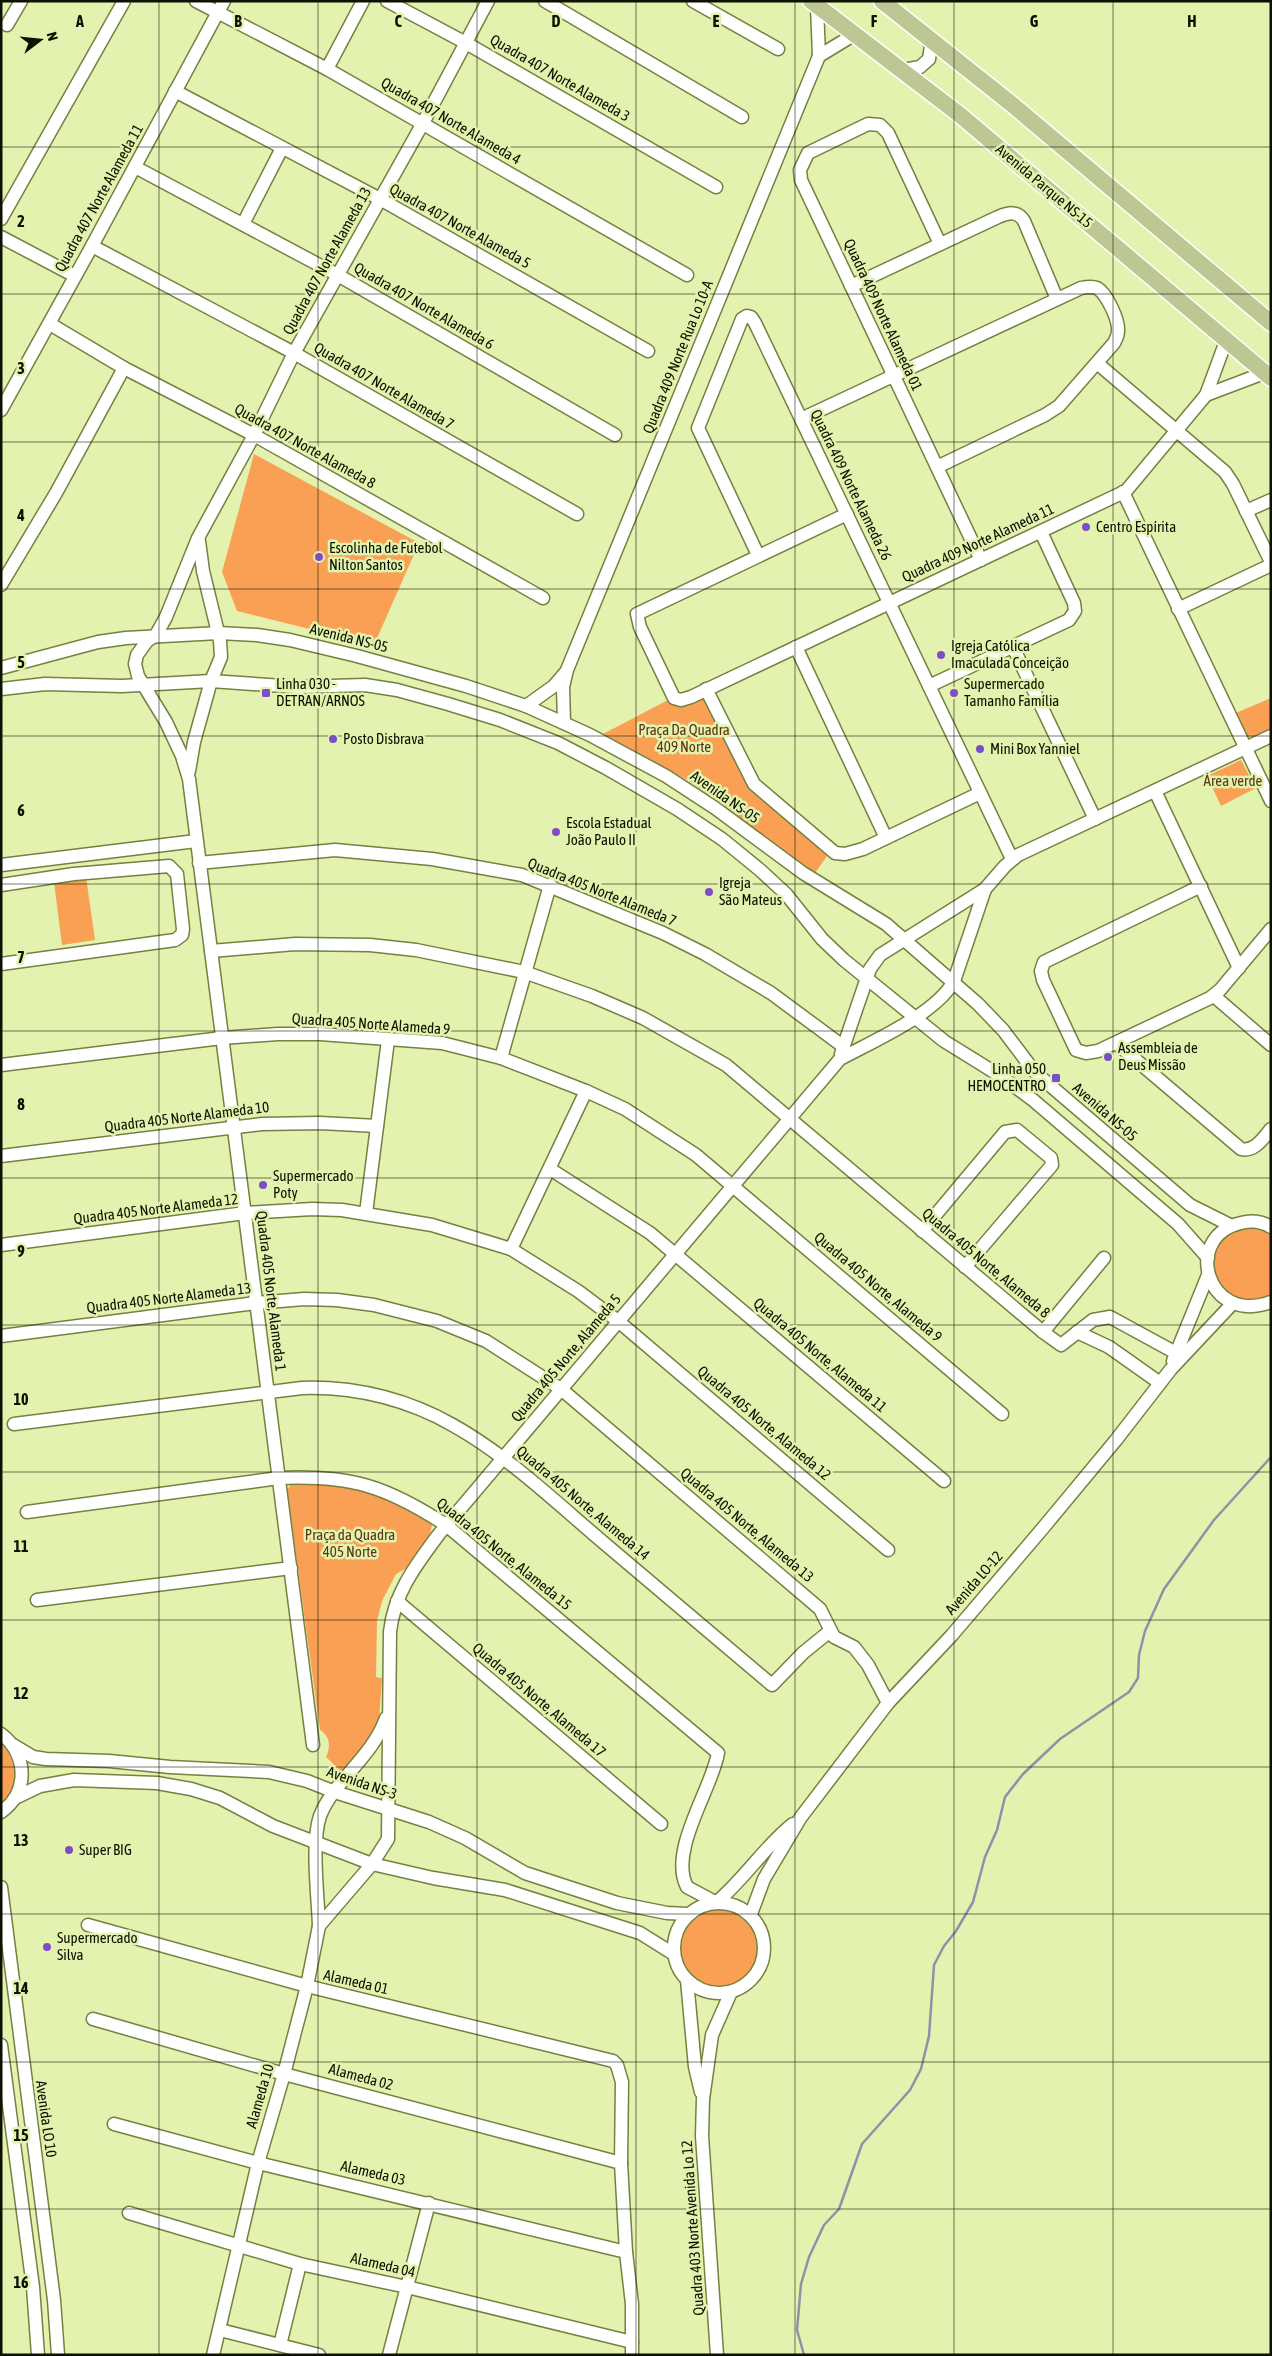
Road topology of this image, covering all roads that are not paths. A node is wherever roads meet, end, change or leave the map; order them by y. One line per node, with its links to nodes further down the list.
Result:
1 (21, 1): 13 (street)
2 (124, 1): 28 (street)
3 (196, 1): 12 (street, Quadra 407 Norte Alameda 4)
4 (224, 1): 12 (street, Quadra 407 Norte Alameda 11)
5 (363, 1): 19 (street)
6 (387, 1): 16 (street, Quadra 407 Norte Alameda 3)
7 (488, 1): 16 (street, Quadra 407 Norte Alameda 13)
8 (545, 1): 22 (street)
9 (693, 1): 17 (street)
10 (882, 1): 15 (main road)
11 (814, 4): 14 (main road, Avenida Parque NS-15); 18 (street, Quadra 409 Norte Rua Lo 10-A)
12 (218, 13): 19 (street, Quadra 407 Norte Alameda 4); 21 (street, Quadra 407 Norte Alameda 11)
13 (7, 25)
14 (856, 34): 18 (street); 20 (main road, Avenida Parque NS-15)
15 (926, 34): 20 (street); 38 (main road)
16 (466, 43): 23 (street, Quadra 407 Norte Alameda 13); 26 (street, Quadra 407 Norte Alameda 3)
17 (778, 49)
18 (819, 56): 73 (street, Quadra 409 Norte Rua Lo 10-A)
19 (327, 69): 23 (street, Quadra 407 Norte Alameda 4)
20 (903, 70): 40 (main road, Avenida Parque NS-15)
21 (175, 91): 24 (street, Quadra 407 Norte Alameda 5); 25 (street, Quadra 407 Norte Alameda 11)
22 (742, 117)
23 (423, 123): 27 (street, Quadra 407 Norte Alameda 13); 34 (street, Quadra 407 Norte Alameda 4)
24 (282, 148): 27 (street, Quadra 407 Norte Alameda 5); 29 (street)
25 (135, 167): 29 (street, Quadra 407 Norte Alameda 6); 32 (street, Quadra 407 Norte Alameda 11)
26 (716, 187)
27 (380, 200): 33 (street, Quadra 407 Norte Alameda 13); 41 (street, Quadra 407 Norte Alameda 5)
28 (1, 219)
29 (243, 224): 33 (street, Quadra 407 Norte Alameda 6)
30 (1, 237): 35 (street)
31 (940, 244): 36 (street); 36 (street, Quadra 409 Norte Alameda 01); 37 (street)
32 (92, 246): 35 (street, Quadra 407 Norte Alameda 11); 42 (street, Quadra 407 Norte Alameda 7)
33 (336, 274): 42 (street, Quadra 407 Norte Alameda 13); 52 (street, Quadra 407 Norte Alameda 6)
34 (687, 275)
35 (75, 276): 39 (street, Quadra 407 Norte Alameda 11)
36 (851, 286): 45 (street, Quadra 409 Norte Alameda 01)
37 (1057, 299): 43 (street); 45 (street)
38 (1271, 323)
39 (50, 324): 44 (street, Quadra 407 Norte Alameda 8); 48 (street, Quadra 407 Norte Alameda 11)
40 (1226, 341): 46 (main road, Avenida Parque NS-15); 47 (street, Quadra 409 Norte Alameda 11)
41 (648, 351)
42 (294, 353): 51 (street, Quadra 407 Norte Alameda 13); 57 (street, Quadra 407 Norte Alameda 7)
43 (1097, 363): 50 (street); 53 (street)
44 (124, 368): 51 (street, Quadra 407 Norte Alameda 8); 64 (street)
45 (894, 376): 49 (street); 53 (street, Quadra 409 Norte Alameda 01)
46 (1268, 376): 47 (street)
47 (1206, 394): 50 (street, Quadra 409 Norte Alameda 11)
48 (1, 410)
49 (801, 419): 58 (street, Quadra 409 Norte Alameda 26); 61 (street, Quadra 409 Norte Alameda 26)
50 (1177, 430): 54 (street, Quadra 409 Norte Alameda 11); 56 (street)
51 (254, 435): 60 (street, Quadra 407 Norte Alameda 13); 65 (street, Quadra 407 Norte Alameda 8)
52 (615, 435)
53 (936, 467): 62 (street, Quadra 409 Norte Alameda 01)
54 (1123, 492): 59 (street, Quadra 409 Norte Alameda 11); 67 (street)
55 (1271, 500): 56 (street)
56 (1246, 511): 63 (street)
57 (577, 514)
58 (847, 514): 61 (street); 66 (street, Quadra 409 Norte Alameda 26)
59 (1041, 532): 62 (street, Quadra 409 Norte Alameda 11); 71 (street)
60 (198, 538): 68 (street); 69 (street, Quadra 407 Norte Alameda 13)
61 (758, 555): 78 (street, Quadra 409 Norte Alameda 11)
62 (981, 560): 66 (street, Quadra 409 Norte Alameda 11)
63 (1271, 564): 67 (street)
64 (1, 585)
65 (543, 598)
66 (889, 603): 70 (street, Quadra 409 Norte Alameda 11); 76 (street, Quadra 409 Norte Alameda 26)
67 (1178, 609): 82 (street)
68 (218, 633): 69 (street, Avenida NS-05); 74 (street); 79 (street, Avenida NS-05)
69 (156, 635): 72 (street, Avenida NS-05); 75 (street, Quadra 407 Norte Alameda 13)
70 (796, 647): 78 (street, Quadra 409 Norte Alameda 11); 88 (street)
71 (1013, 647): 76 (street); 87 (street)
72 (1, 668)
73 (567, 670): 79 (street, Quadra 409 Norte Rua Lo 10-A); 80 (street, Quadra 409 Norte Rua Lo 10-A)
74 (211, 681): 75 (street); 83 (street); 105 (street)
75 (143, 685): 77 (street); 83 (street, Quadra 407 Norte Alameda 13)
76 (929, 686): 85 (street, Quadra 409 Norte Alameda 26)
77 (1, 689)
78 (706, 689): 88 (street)
79 (526, 706): 80 (street, Avenida NS-05)
80 (564, 723): 100 (street, Avenida NS-05)
81 (1271, 736): 82 (street)
82 (1245, 748): 84 (street); 86 (street)
83 (189, 779): 89 (street, Quadra 405 Norte, Alameda 1)
84 (1155, 791): 87 (street); 97 (street)
85 (980, 793): 88 (street); 91 (street, Quadra 409 Norte Alameda 26)
86 (1271, 801)
87 (1095, 819): 91 (street)
88 (886, 838)
89 (196, 841): 90 (street); 92 (street, Quadra 405 Norte, Alameda 1)
90 (71, 857): 93 (street); 94 (street)
91 (1012, 859): 98 (street)
92 (199, 863): 96 (street, Quadra 405 Norte Alameda 7); 101 (street, Quadra 405 Norte, Alameda 1)
93 (1, 865)
94 (74, 874): 95 (street); 102 (street)
95 (1, 885)
96 (550, 885): 104 (street); 113 (street, Quadra 405 Norte Alameda 7)
97 (1200, 886): 103 (street); 111 (street)
98 (985, 889): 100 (street); 106 (street)
99 (1271, 929): 103 (street)
100 (904, 938): 105 (street); 106 (street, Avenida NS-05)
101 (210, 950): 104 (street, Quadra 405 Norte, Alameda 8); 109 (street, Quadra 405 Norte, Alameda 1)
102 (1, 964)
103 (1239, 968): 107 (street)
104 (524, 972): 114 (street); 117 (street, Quadra 405 Norte, Alameda 8)
105 (866, 979): 108 (street); 113 (street)
106 (954, 981): 108 (street); 127 (street, Avenida NS-05)
107 (1214, 996): 111 (street); 112 (street)
108 (914, 1018): 113 (street); 133 (street)
109 (222, 1038): 110 (street, Quadra 405 Norte Alameda 9); 115 (street, Quadra 405 Norte Alameda 9); 119 (street, Quadra 405 Norte, Alameda 1)
110 (388, 1040): 114 (street, Quadra 405 Norte Alameda 9); 118 (street)
111 (1116, 1043): 120 (street)
112 (1271, 1044)
113 (842, 1053): 117 (street, Quadra 405 Norte, Alameda 5)
114 (501, 1058): 116 (street, Quadra 405 Norte Alameda 9)
115 (1, 1065)
116 (586, 1090): 122 (street); 123 (street, Quadra 405 Norte Alameda 9)
117 (789, 1119): 123 (street, Quadra 405 Norte, Alameda 5); 128 (street, Quadra 405 Norte, Alameda 8)
118 (377, 1126): 119 (street, Quadra 405 Norte Alameda 10); 125 (street)
119 (233, 1127): 121 (street, Quadra 405 Norte Alameda 10); 124 (street, Quadra 405 Norte, Alameda 1)
120 (1271, 1128)
121 (1, 1156)
122 (550, 1169): 130 (street); 131 (street, Quadra 405 Norte, Alameda 11)
123 (733, 1186): 131 (street, Quadra 405 Norte, Alameda 5); 148 (street, Quadra 405 Norte, Alameda 9)
124 (245, 1213): 125 (street, Quadra 405 Norte Alameda 12); 129 (street, Quadra 405 Norte Alameda 12); 137 (street, Quadra 405 Norte, Alameda 1)
125 (366, 1213): 130 (street, Quadra 405 Norte Alameda 12)
126 (1268, 1222): 127 (street)
127 (1230, 1225): 133 (street)
128 (922, 1231): 134 (street, Quadra 405 Norte, Alameda 8); 134 (street)
129 (1, 1245)
130 (512, 1249): 139 (street, Quadra 405 Norte Alameda 12)
131 (676, 1254): 139 (street, Quadra 405 Norte, Alameda 5); 152 (street, Quadra 405 Norte, Alameda 11)
132 (1104, 1258): 140 (street)
133 (1208, 1258): 135 (street)
134 (966, 1267): 140 (street, Quadra 405 Norte, Alameda 8)
135 (1208, 1275): 138 (street); 143 (street, Avenida LO-12)
136 (1271, 1302): 138 (street)
137 (256, 1303): 142 (street, Quadra 405 Norte Alameda 13); 146 (street, Quadra 405 Norte Alameda 13); 147 (street, Quadra 405 Norte, Alameda 1)
138 (1233, 1303): 144 (street, Avenida LO-12)
139 (618, 1321): 146 (street, Quadra 405 Norte, Alameda 5); 155 (street, Quadra 405 Norte, Alameda 12)
140 (1042, 1332): 141 (street, Quadra 405 Norte, Alameda 8)
141 (1077, 1332): 143 (street, Quadra 405 Norte, Alameda 8); 145 (street)
142 (1, 1336)
143 (1176, 1352): 144 (street, Avenida LO-12)
144 (1171, 1369): 145 (street, Avenida LO-12)
145 (1160, 1383): 160 (street, Avenida LO-12)
146 (562, 1389): 150 (street, Quadra 405 Norte, Alameda 5); 159 (street, Quadra 405 Norte, Alameda 13)
147 (268, 1392): 149 (street, Quadra 405 Norte, Alameda 14); 150 (street, Quadra 405 Norte, Alameda 14); 151 (street, Quadra 405 Norte, Alameda 1)
148 (1002, 1414)
149 (14, 1424)
150 (504, 1457): 154 (street, Quadra 405 Norte, Alameda 5); 159 (street, Quadra 405 Norte, Alameda 14)
151 (279, 1478): 153 (street, Quadra 405 Norte, Alameda 15); 154 (street, Quadra 405 Norte, Alameda 15); 156 (street, Quadra 405 Norte, Alameda 1)
152 (944, 1481)
153 (27, 1512)
154 (446, 1525): 158 (street, Quadra 405 Norte, Alameda 5); 174 (street, Quadra 405 Norte, Alameda 15)
155 (888, 1550)
156 (291, 1568): 157 (street); 164 (street, Quadra 405 Norte, Alameda 1)
157 (37, 1600)
158 (396, 1601): 161 (street, Quadra 405 Norte, Alameda 5); 170 (street, Quadra 405 Norte, Alameda 17)
159 (830, 1630): 160 (street, Quadra 405 Norte, Alameda 13)
160 (888, 1703): 169 (street, Avenida LO-12)
161 (389, 1708): 165 (street, Quadra 405 Norte, Alameda 5); 167 (street, Quadra 405 Norte, Alameda 5)
162 (1, 1734): 163 (street, Avenida NS-3)
163 (13, 1745): 165 (street, Avenida NS-3); 166 (street, Avenida NS-3)
164 (313, 1745)
165 (335, 1792): 167 (street, Avenida NS-3); 171 (street, Quadra 405 Norte, Alameda 5)
166 (16, 1798): 168 (street); 171 (street)
167 (390, 1810): 172 (street, Quadra 405 Norte, Alameda 5); 175 (street, Avenida NS-3)
168 (2, 1815)
169 (801, 1817): 174 (street, Avenida LO-12); 176 (street, Avenida LO-12)
170 (661, 1824)
171 (316, 1842): 172 (street); 178 (street, Quadra 405 Norte, Alameda 5)
172 (372, 1864): 178 (street, Alameda 10); 179 (street)
173 (1, 1887): 200 (street, Avenida LO 10)
174 (716, 1902): 175 (street); 176 (street)
175 (687, 1914): 179 (street)
176 (751, 1914): 182 (street)
177 (88, 1925): 181 (street, Alameda 01)
178 (319, 1926): 181 (street, Alameda 10)
179 (672, 1953): 180 (street)
180 (687, 1980): 182 (street); 186 (street, Quadra 403 Norte Avenida Lo 12)
181 (307, 1986): 185 (street, Alameda 10); 189 (street, Alameda 01)
182 (731, 1992): 186 (street, Quadra 403 Norte Avenida Lo 12)
183 (93, 2019): 185 (street, Alameda 02)
184 (1, 2045): 199 (street)
185 (284, 2074): 188 (street, Alameda 10); 189 (street, Alameda 02)
186 (703, 2099): 204 (street, Quadra 403 Norte Avenida Lo 12)
187 (114, 2124): 188 (street, Alameda 03)
188 (258, 2163): 190 (street, Alameda 03); 192 (street, Alameda 10)
189 (621, 2163): 193 (street)
190 (429, 2203): 193 (street, Alameda 03); 195 (street)
191 (129, 2213): 192 (street, Alameda 04)
192 (238, 2246): 194 (street, Alameda 04); 196 (street, Alameda 10)
193 (626, 2252): 198 (street)
194 (300, 2264): 195 (street, Alameda 04); 197 (street)
195 (407, 2287): 198 (street, Alameda 04); 203 (street)
196 (220, 2330): 197 (street); 201 (street, Alameda 10)
197 (280, 2345): 202 (street)
198 (632, 2348)
199 (38, 2355)
200 (58, 2355)
201 (213, 2355)
202 (319, 2355)
203 (389, 2355)
204 (717, 2355)

